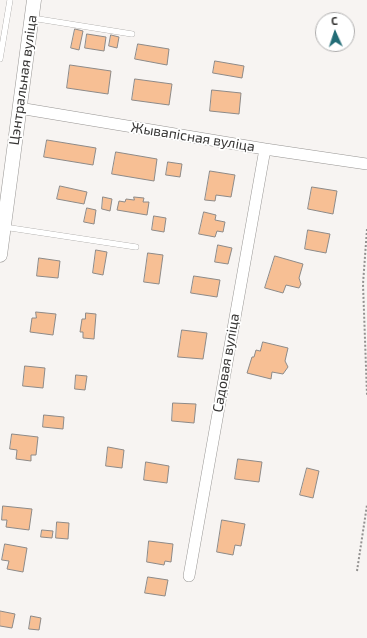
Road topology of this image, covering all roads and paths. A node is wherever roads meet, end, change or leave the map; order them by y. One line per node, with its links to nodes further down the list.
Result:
1 (10, 0): 5 (lane)
2 (34, 0): 3 (street, Цэнтральная вуліца)
3 (31, 18): 4 (lane); 6 (street, Цэнтральная вуліца)
4 (132, 34)
5 (0, 58)
6 (18, 108): 7 (street, Жывапісная вуліца); 9 (street, Цэнтральная вуліца)
7 (265, 149): 8 (street, Жывапісная вуліца); 16 (street, Садовая вуліца)
8 (367, 164)
9 (3, 227): 11 (lane); 12 (street, Цэнтральная вуліца)
10 (367, 229): 13 (path)
11 (136, 247)
12 (0, 255)
13 (367, 395)
14 (367, 505): 15 (path)
15 (357, 571)
16 (189, 576)

